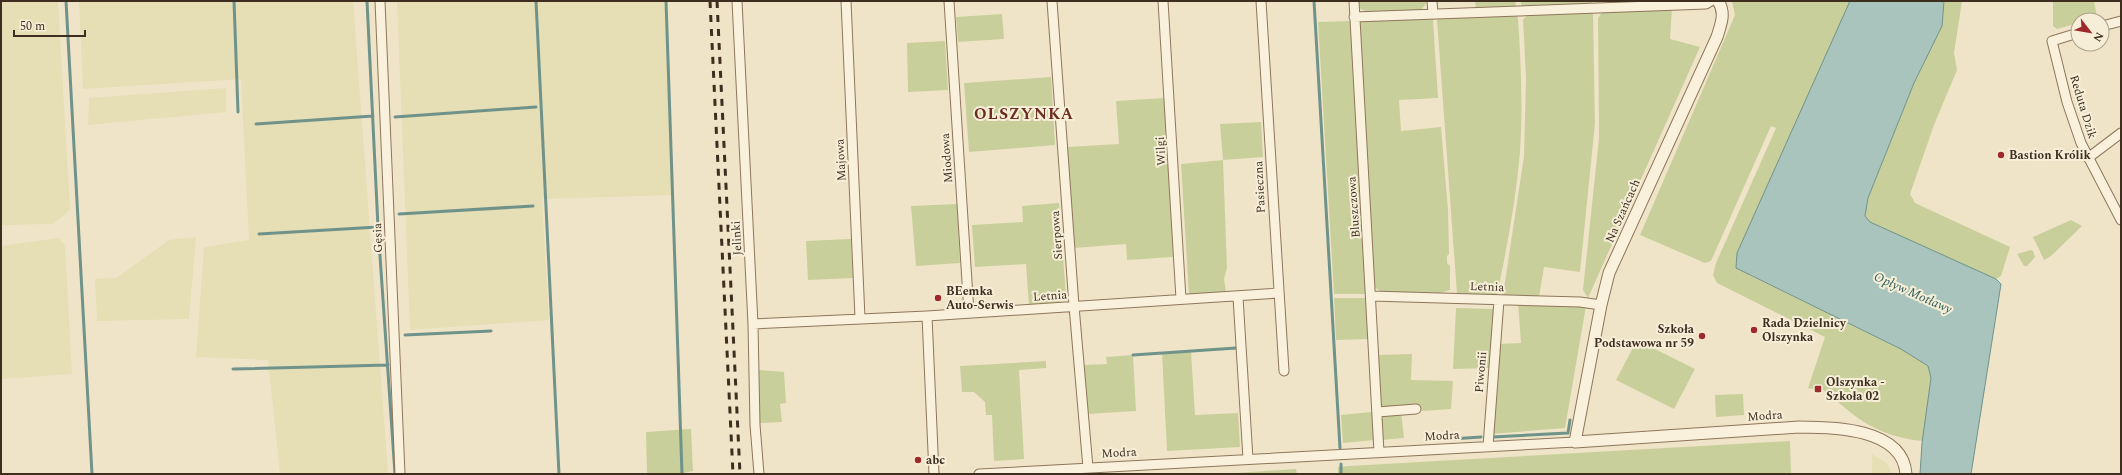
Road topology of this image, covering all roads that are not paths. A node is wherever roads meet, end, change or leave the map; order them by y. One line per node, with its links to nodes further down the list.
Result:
1 (380, 1): 39 (street, Gęsia)
2 (738, 1): 30 (street, Jelinki)
3 (846, 1): 29 (street, Majowa)
4 (950, 1): 27 (street, Miodowa)
5 (1052, 1): 26 (street, Sierpowa)
6 (1163, 1): 23 (street, Wilgi)
7 (1261, 1): 20 (street, Pasieczna)
8 (1354, 1): 13 (street, Bluszczowa)
9 (1432, 1): 12 (street)
10 (1712, 1): 12 (street)
11 (1718, 1): 25 (street, Na Szańcach)
12 (1433, 13): 13 (street)
13 (1354, 17): 21 (street, Bluszczowa)
14 (2121, 21): 15 (street)
15 (2110, 24)
16 (2070, 35): 18 (street, Reduta Dzik)
17 (2121, 133): 18 (street)
18 (2088, 158): 19 (street, Reduta Dzik)
19 (2121, 220)
20 (1278, 293): 22 (street, Letnia); 31 (street, Pasieczna)
21 (1371, 296): 24 (street, Letnia); 33 (street, Bluszczowa)
22 (1238, 297): 23 (street, Letnia); 37 (street)
23 (1181, 299): 26 (street, Letnia)
24 (1499, 300): 25 (street, Letnia); 35 (street, Piwonii)
25 (1601, 305): 34 (street, Na Szańcach)
26 (1074, 306): 27 (street, Letnia); 38 (street, Sierpowa)
27 (969, 313): 28 (street, Letnia)
28 (927, 316): 29 (street, Letnia); 41 (street)
29 (860, 318): 30 (street, Letnia)
30 (753, 324): 40 (street, Jelinki)
31 (1284, 371)
32 (1416, 409): 33 (street)
33 (1377, 412): 36 (street, Bluszczowa)
34 (1575, 442): 35 (street, Modra); 43 (street, Modra)
35 (1488, 446): 36 (street, Modra)
36 (1379, 452): 37 (street, Modra)
37 (1248, 458): 38 (street, Modra)
38 (1088, 468): 42 (street, Modra)
39 (400, 474)
40 (759, 474)
41 (934, 474)
42 (979, 474)
43 (1906, 474)

